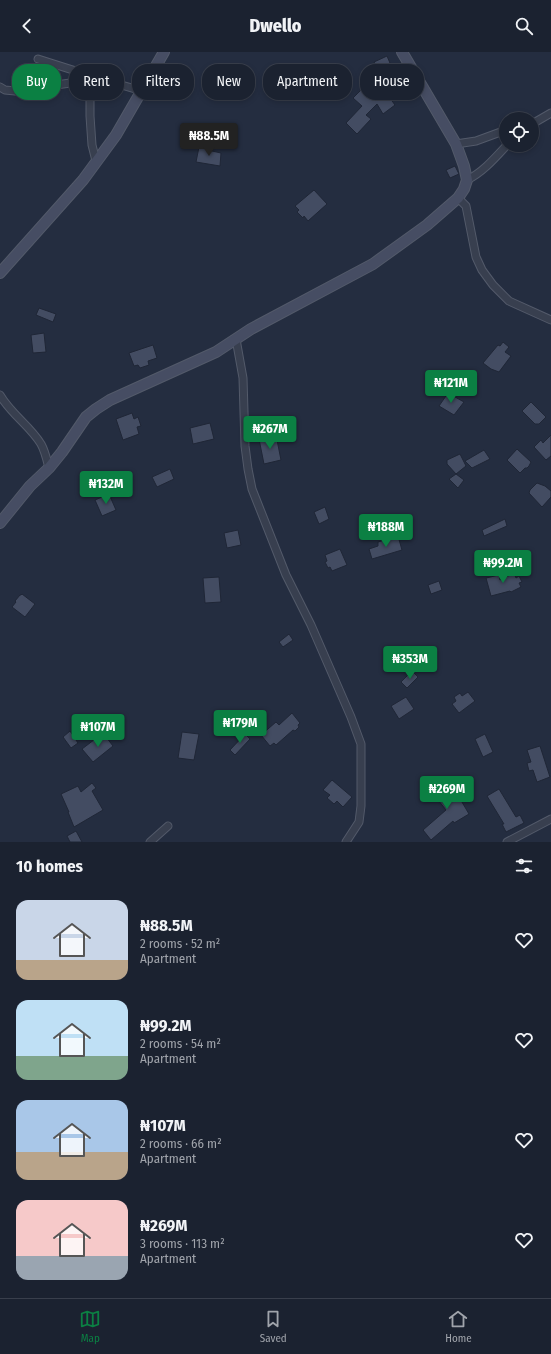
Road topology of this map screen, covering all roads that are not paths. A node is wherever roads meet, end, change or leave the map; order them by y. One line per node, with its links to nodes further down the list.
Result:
1 (164, 52): 4 (street)
2 (402, 52): 13 (street)
3 (38, 59): 5 (street)
4 (157, 64)
5 (69, 69)
6 (69, 83): 7 (street)
7 (0, 87)
8 (90, 100): 15 (street)
9 (137, 100): 15 (street)
10 (551, 113): 11 (street)
11 (539, 120)
12 (499, 133): 13 (street)
13 (456, 144): 16 (street)
14 (500, 152): 16 (street)
15 (96, 161): 18 (street)
16 (467, 180): 17 (street)
17 (458, 198): 19 (street); 20 (street)
18 (0, 273)
19 (551, 320)
20 (236, 339): 22 (street); 27 (street)
21 (0, 395): 22 (street)
22 (49, 468): 23 (street)
23 (0, 523)
24 (551, 819): 28 (street)
25 (168, 826): 26 (street)
26 (150, 842)
27 (346, 842)
28 (507, 842)

